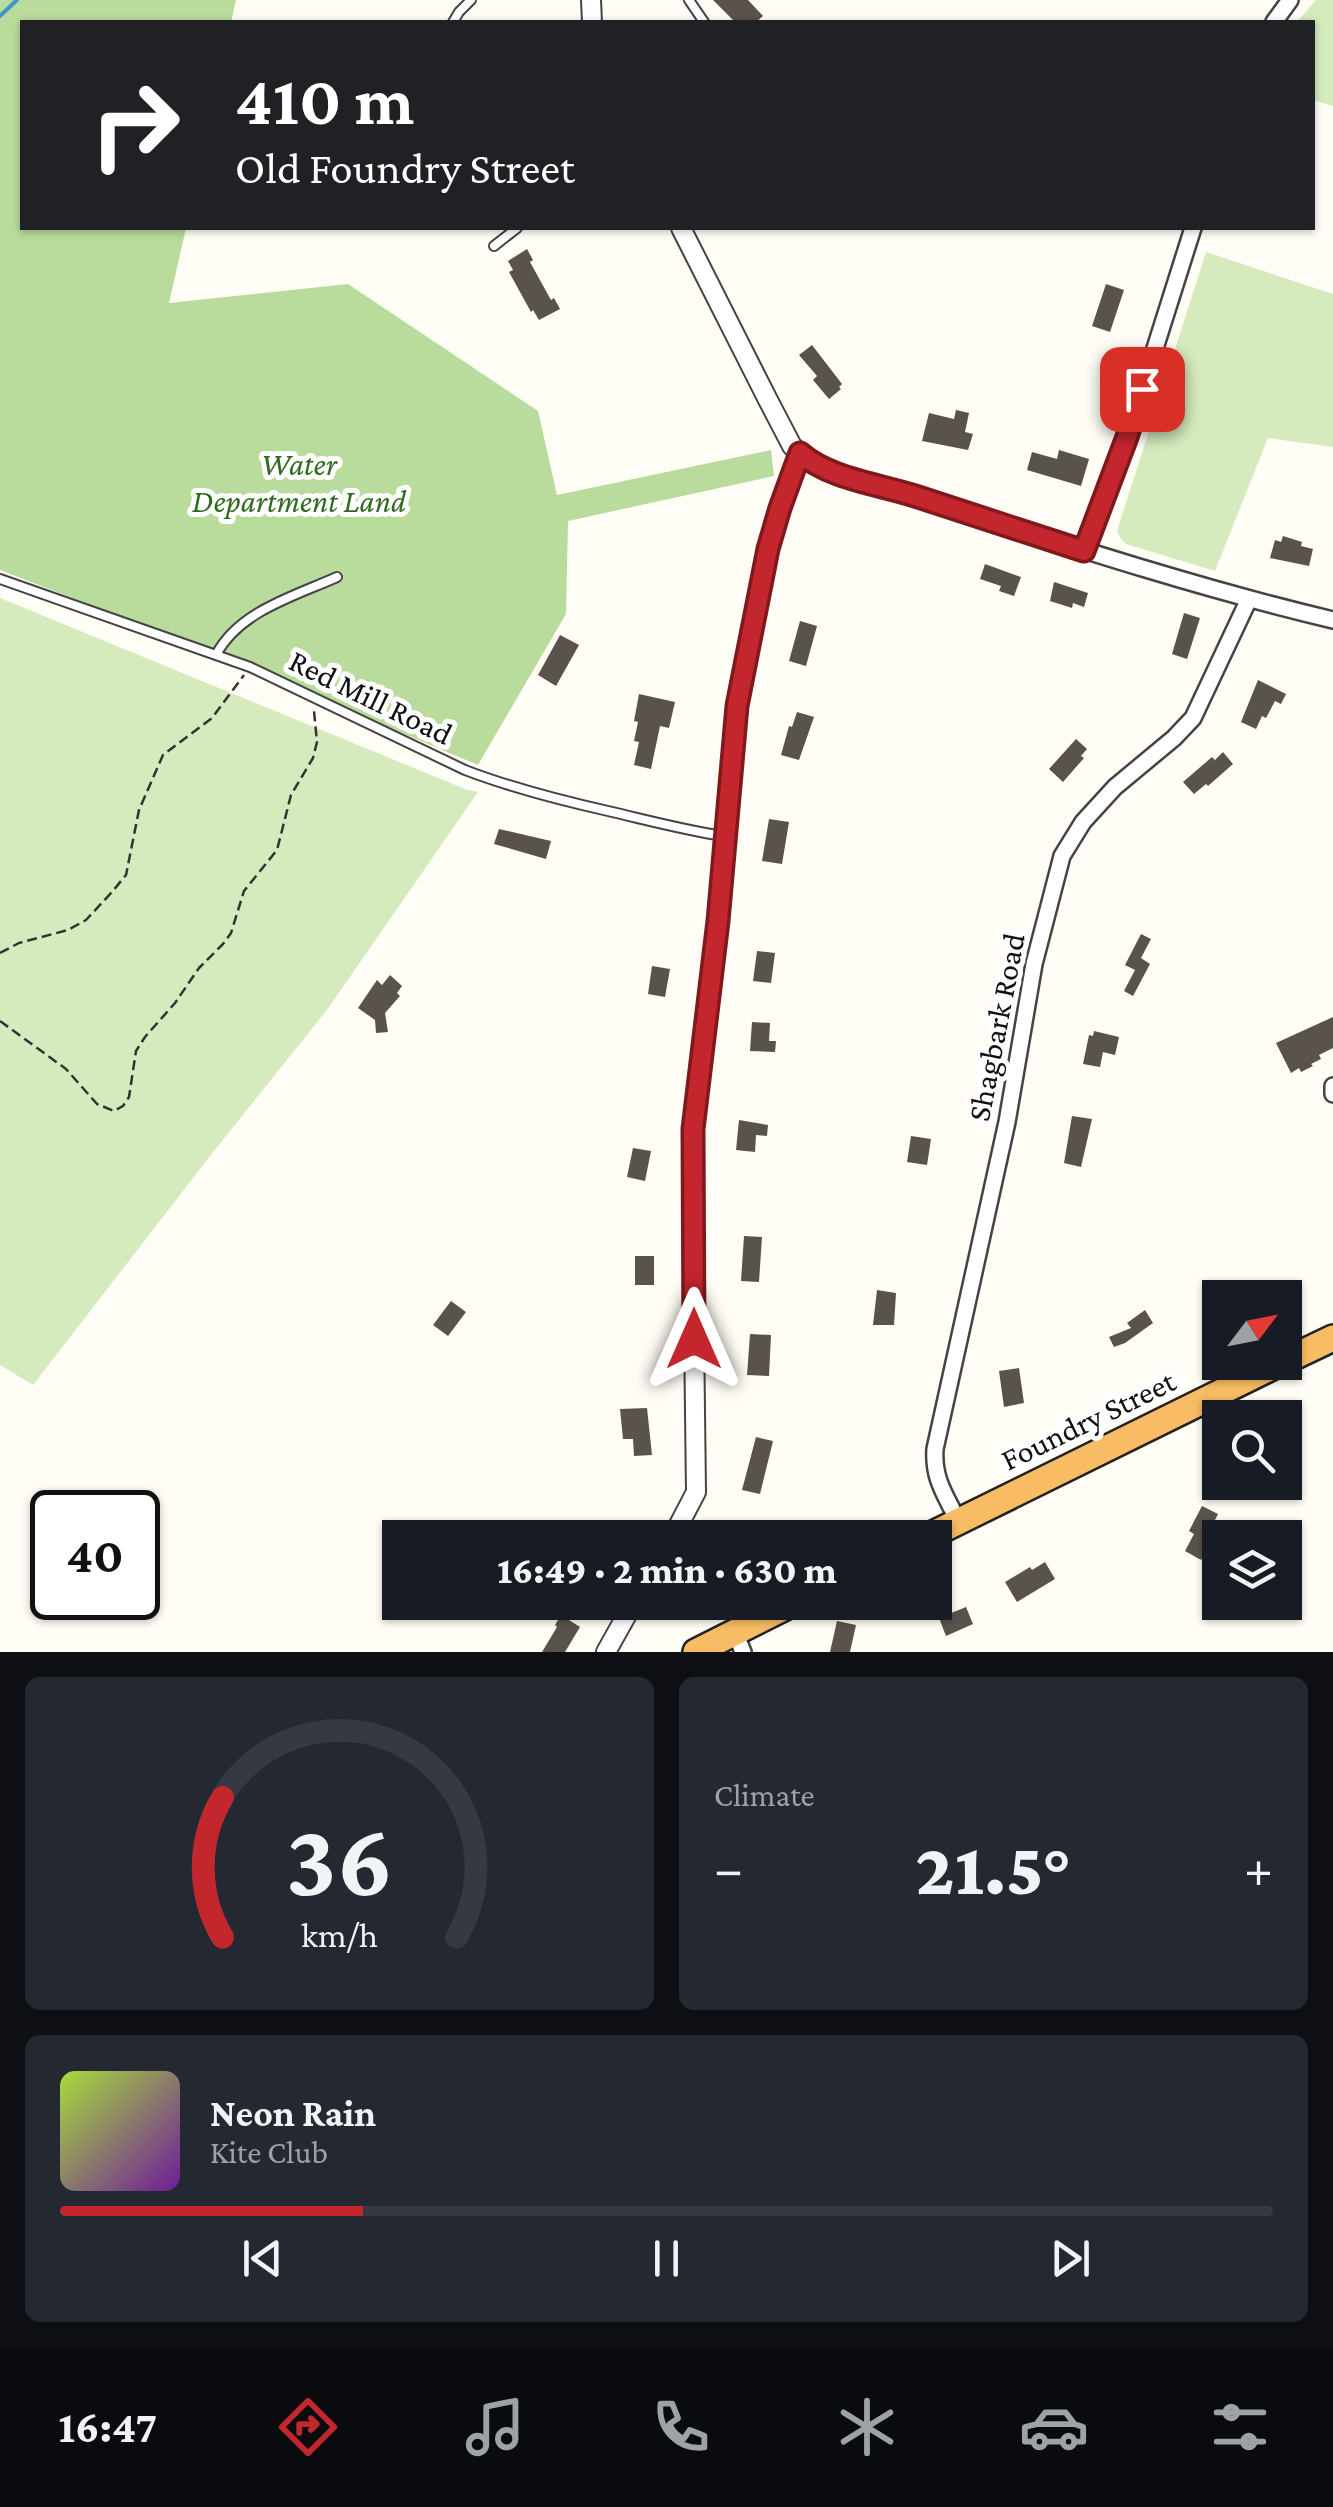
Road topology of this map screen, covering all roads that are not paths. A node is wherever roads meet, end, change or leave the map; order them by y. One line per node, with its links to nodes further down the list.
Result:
1 (471, 0): 2 (lane)
2 (454, 20)
3 (514, 230): 6 (lane)
4 (682, 230): 7 (street)
5 (1192, 230): 8 (street)
6 (494, 246)
7 (800, 453): 8 (street); 14 (street)
8 (1084, 551): 11 (street)
9 (337, 577): 13 (lane)
10 (0, 579): 13 (lane, Red Mill Road)
11 (1249, 599): 12 (street); 21 (street, Shagbark Road)
12 (1333, 620)
13 (216, 655): 14 (lane, Red Mill Road)
14 (726, 836): 20 (street)
15 (1333, 1086): 16 (street)
16 (1333, 1094)
17 (1333, 1338): 18 (highway, Foundry Street)
18 (1302, 1353)
19 (1246, 1380): 21 (highway, Foundry Street)
20 (681, 1520)
21 (958, 1521): 22 (highway, Foundry Street)
22 (952, 1524)
23 (624, 1620): 26 (street)
24 (769, 1620): 25 (highway)
25 (739, 1642): 27 (highway)
26 (606, 1652)
27 (696, 1652)

